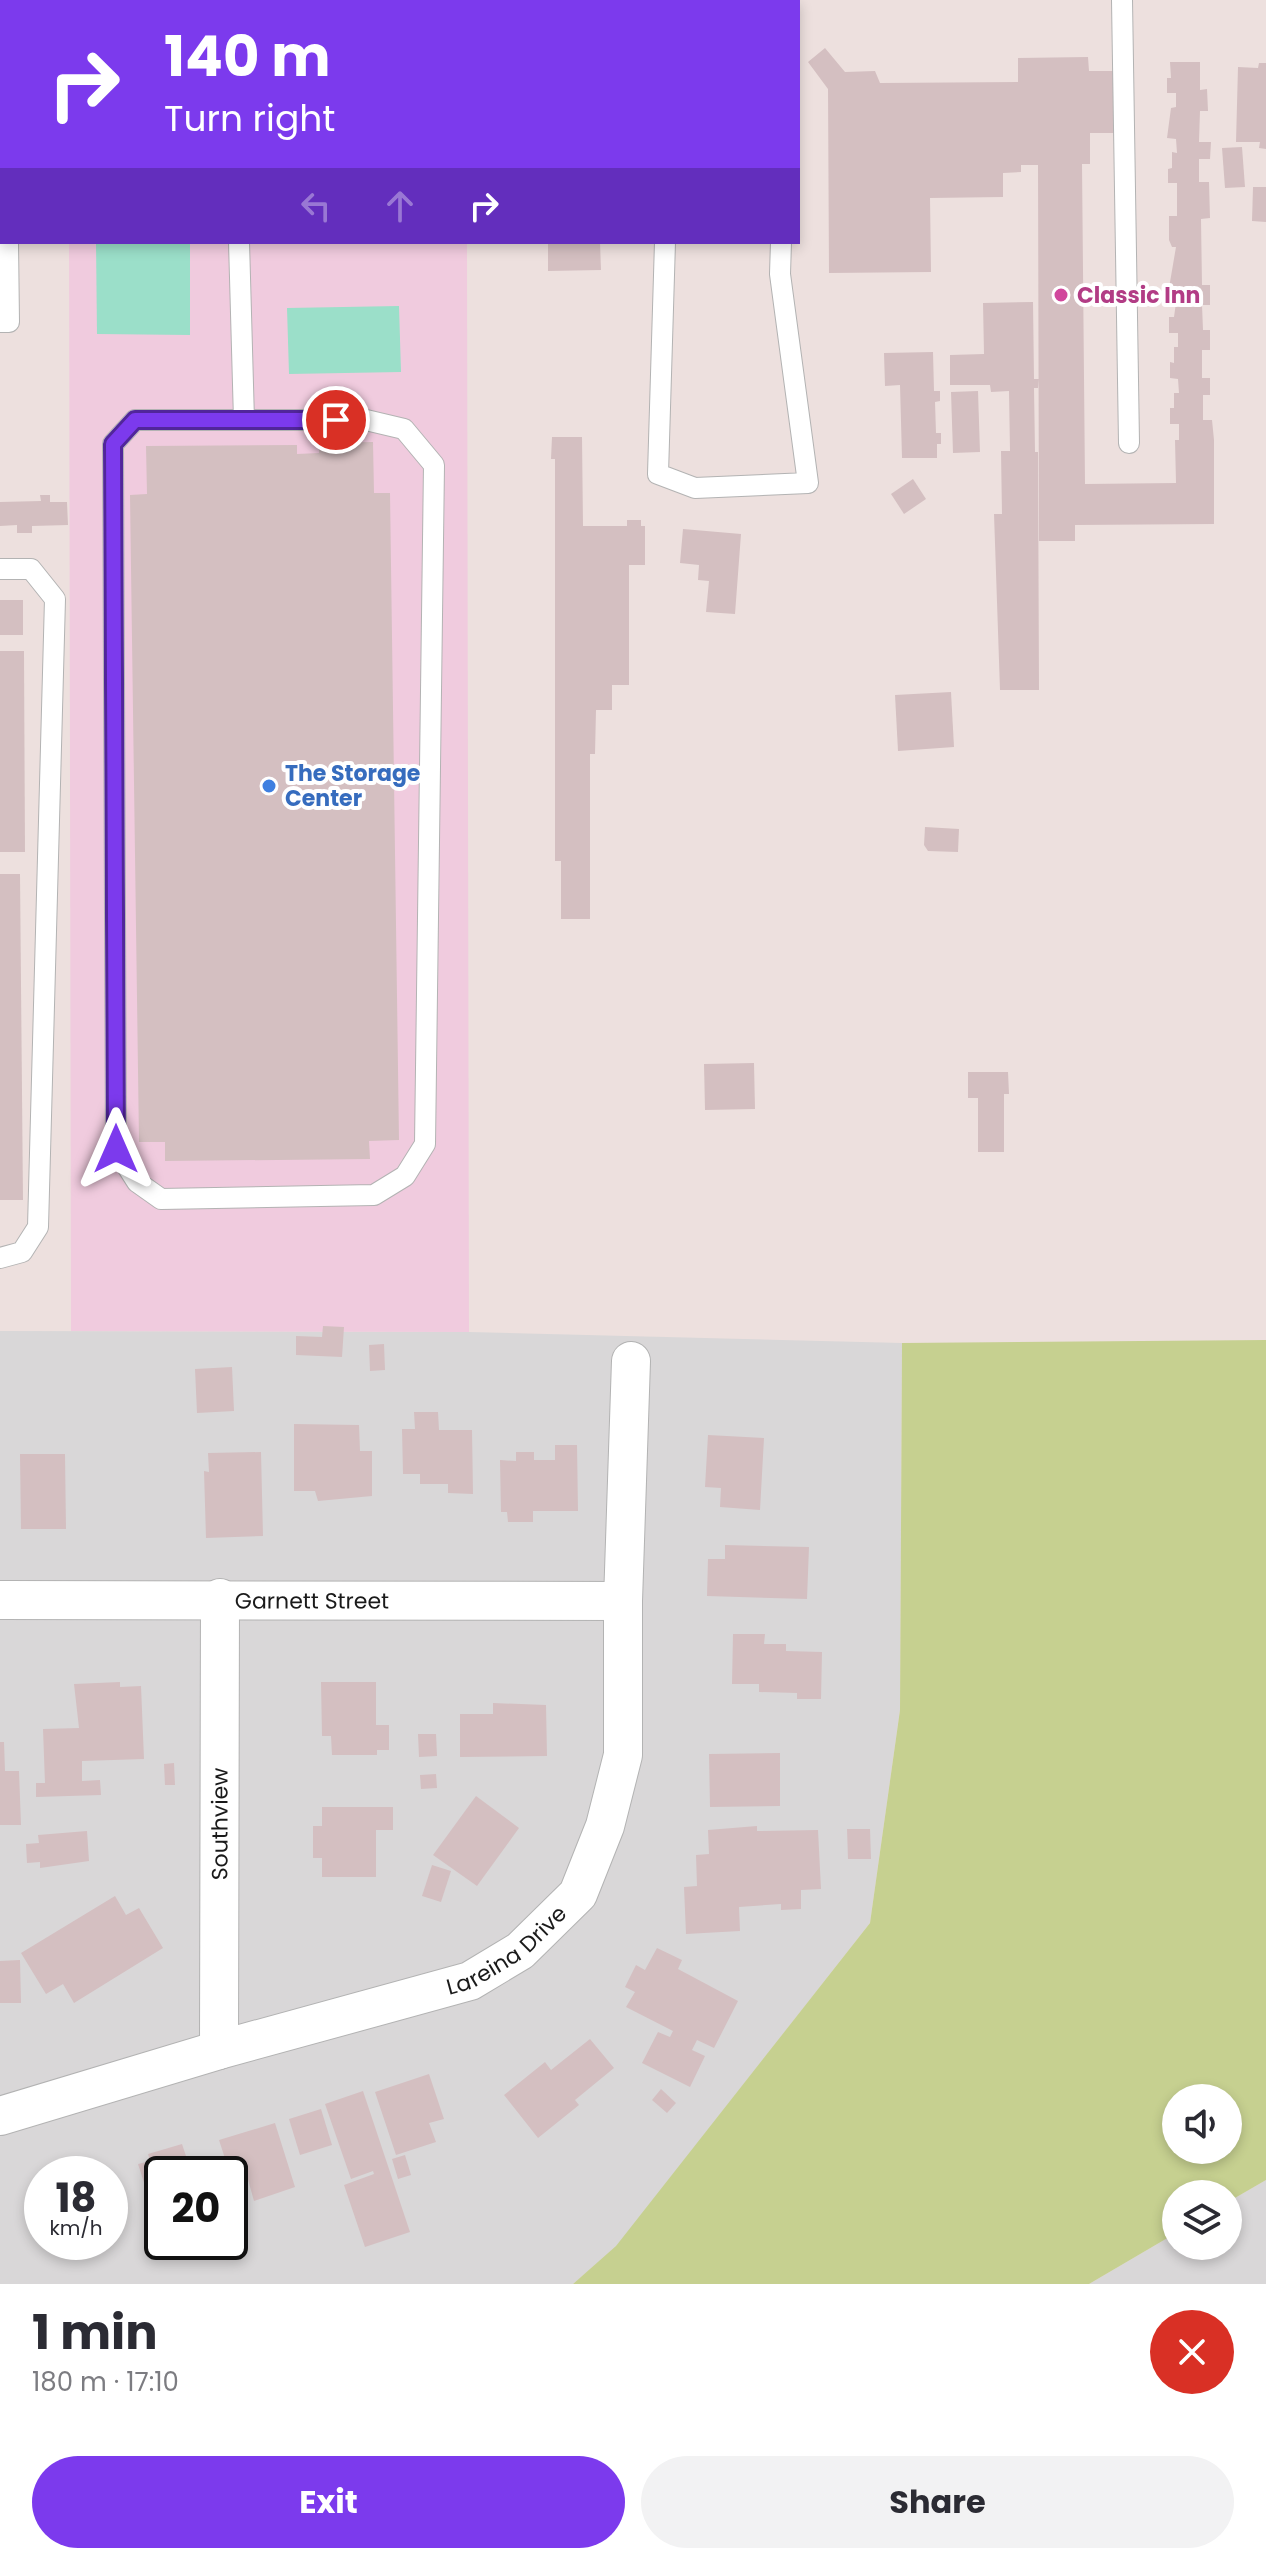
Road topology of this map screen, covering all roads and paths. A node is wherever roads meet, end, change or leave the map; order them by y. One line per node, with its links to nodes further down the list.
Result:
1 (1122, 0): 8 (lane)
2 (8, 244): 6 (lane)
3 (239, 244): 7 (lane)
4 (665, 244): 5 (lane)
5 (781, 244)
6 (0, 322)
7 (244, 420): 7 (lane)
8 (1129, 443)
9 (0, 569): 10 (lane)
10 (0, 1258)
11 (631, 1361): 14 (street, Lareina Drive)
12 (220, 1598): 13 (street, Garnett Street); 14 (street, Garnett Street); 15 (street, Southview)
13 (0, 1600)
14 (623, 1601): 15 (street, Lareina Drive)
15 (219, 2050): 16 (street, Lareina Drive)
16 (0, 2116)

